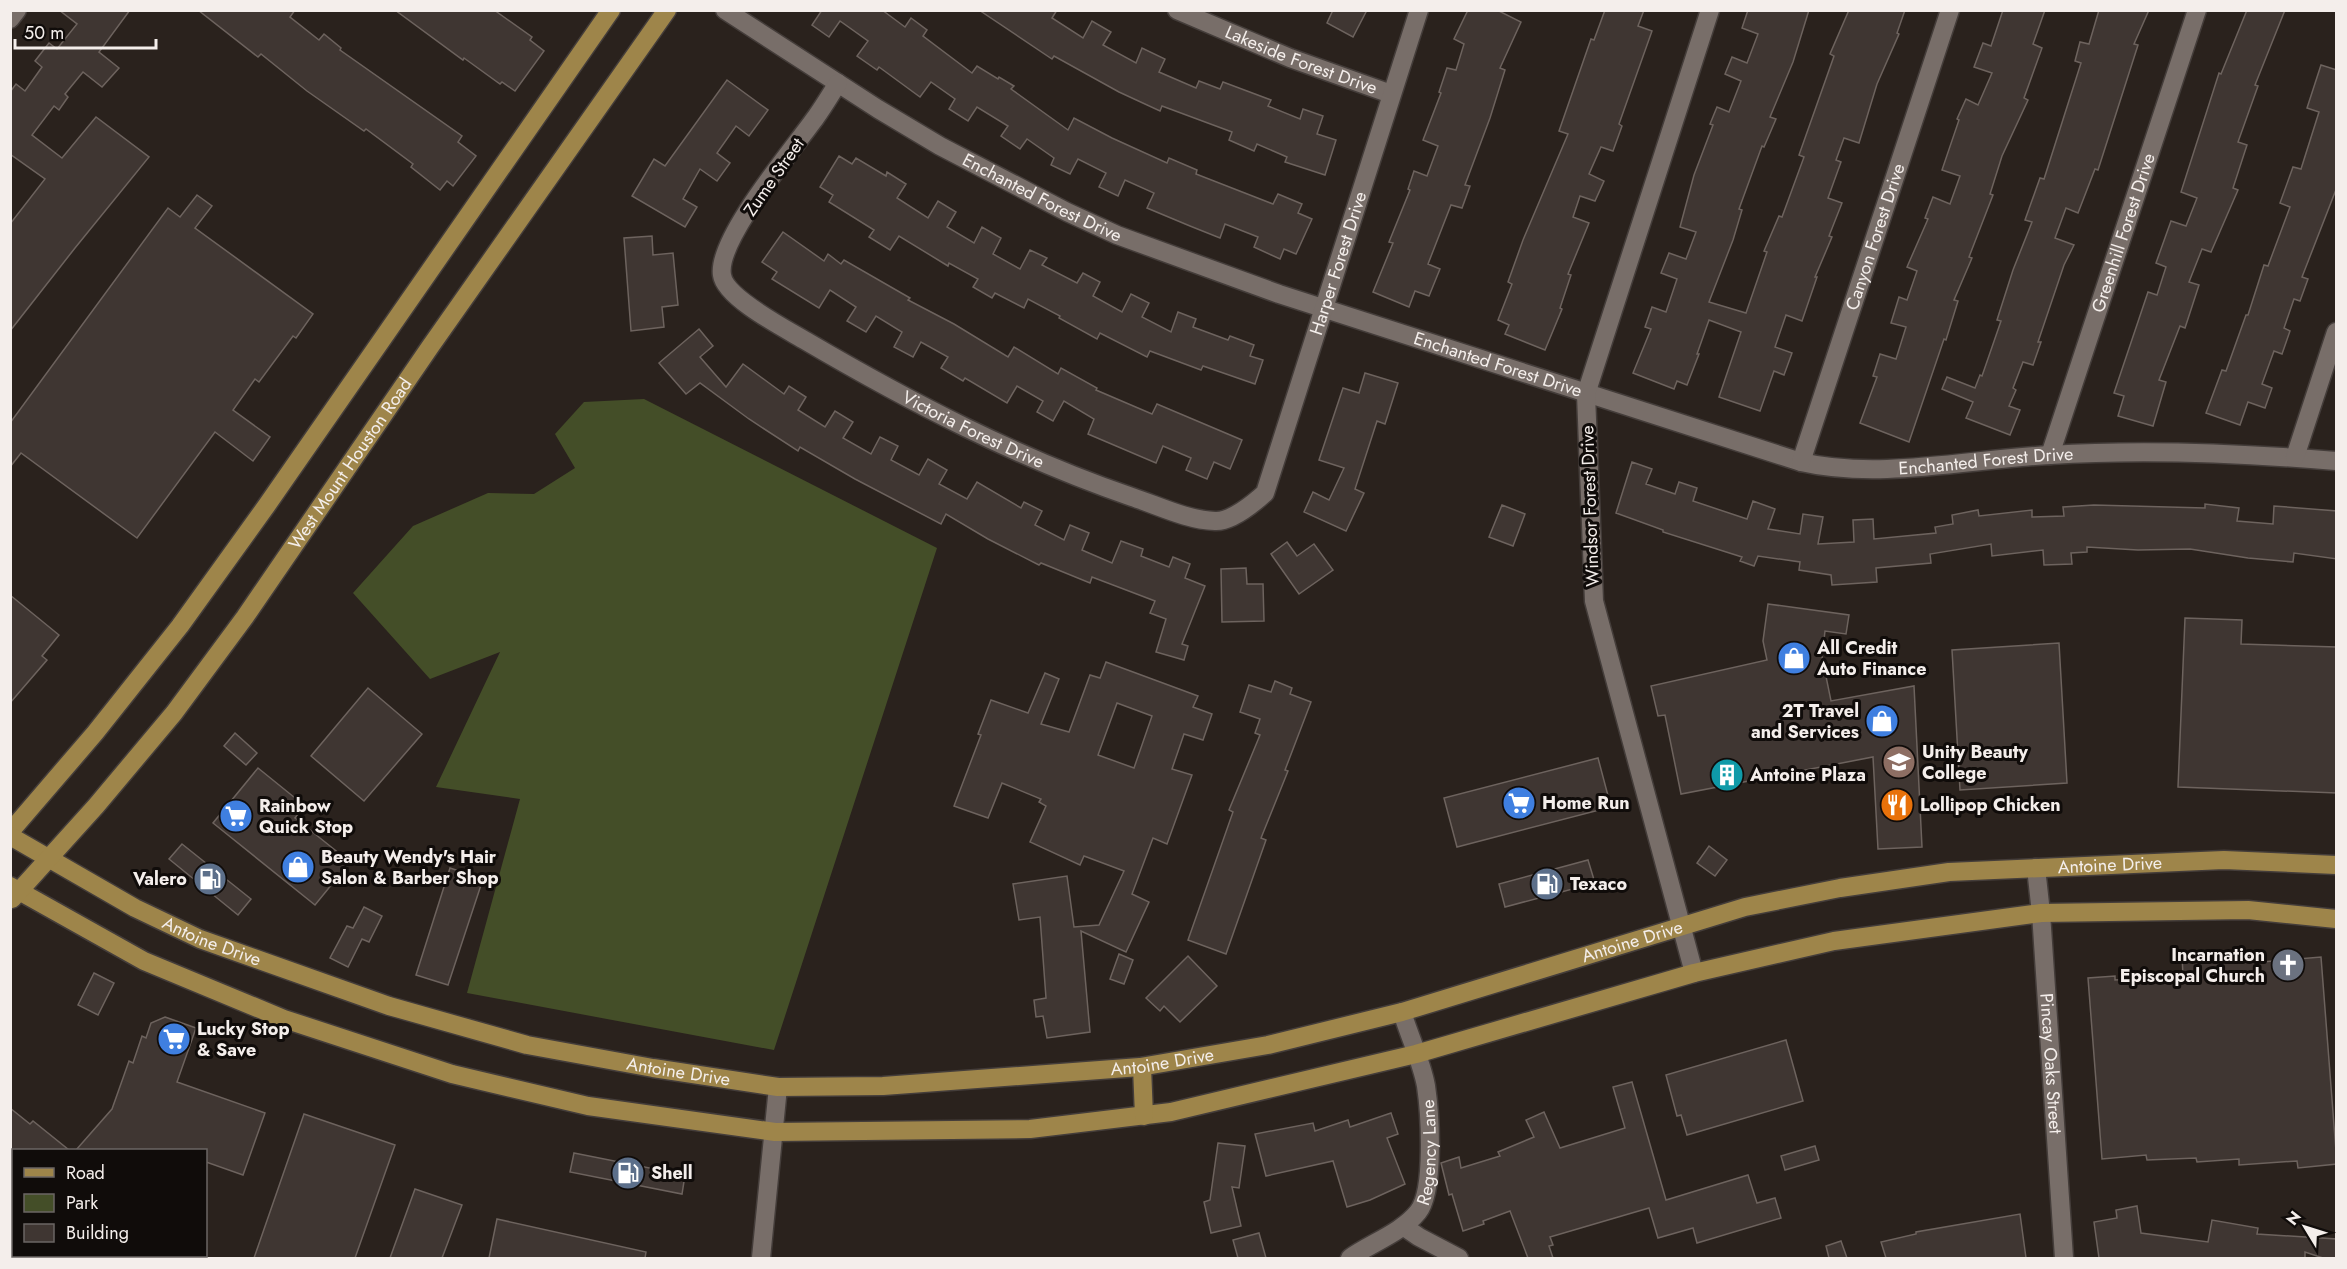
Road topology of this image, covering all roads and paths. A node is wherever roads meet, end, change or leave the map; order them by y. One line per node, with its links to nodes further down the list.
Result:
1 (17, 10): 10 (street)
2 (611, 10): 22 (main road)
3 (667, 10): 23 (main road, West Mount Houston Road)
4 (725, 10): 11 (street, Enchanted Forest Drive)
5 (1177, 10): 12 (street, Lakeside Forest Drive)
6 (1419, 10): 12 (street, Harper Forest Drive)
7 (1710, 10): 16 (street, Windsor Forest Drive)
8 (1950, 10): 20 (street, Canyon Forest Drive)
9 (2197, 10): 17 (street, Greenhill Forest Drive)
10 (10, 19)
11 (838, 83): 13 (street, Zume Street); 14 (street, Enchanted Forest Drive)
12 (1391, 94): 14 (street, Harper Forest Drive)
13 (722, 276): 21 (street, Victoria Forest Drive)
14 (1323, 308): 16 (street, Enchanted Forest Drive); 21 (street, Harper Forest Drive)
15 (2337, 332): 18 (street)
16 (1586, 394): 20 (street, Enchanted Forest Drive); 29 (street, Windsor Forest Drive)
17 (2050, 455): 18 (street, Enchanted Forest Drive); 20 (street, Enchanted Forest Drive)
18 (2295, 458): 19 (street, Enchanted Forest Drive)
19 (2337, 461)
20 (1801, 462)
21 (1249, 508)
22 (10, 834): 23 (main road, Antoine Drive)
23 (50, 858): 26 (main road, West Mount Houston Road); 34 (main road, Antoine Drive)
24 (2337, 865): 25 (main road, Antoine Drive)
25 (2036, 868): 27 (street, Pincay Oaks Street); 29 (main road, Antoine Drive)
26 (13, 892): 36 (main road)
27 (2041, 914): 28 (main road); 30 (main road); 41 (street, Pincay Oaks Street)
28 (2337, 919)
29 (1682, 928): 30 (street, Windsor Forest Drive); 31 (main road, Antoine Drive)
30 (1694, 973): 32 (main road)
31 (1402, 1012): 32 (street, Regency Lane); 33 (main road, Antoine Drive)
32 (1416, 1054): 35 (main road); 37 (street, Regency Lane)
33 (1142, 1067): 34 (main road, Antoine Drive); 35 (main road)
34 (778, 1087): 36 (street)
35 (1144, 1116): 36 (main road)
36 (775, 1132): 38 (street)
37 (1403, 1226): 39 (street, Regency Lane); 40 (street)
38 (761, 1258)
39 (1350, 1258)
40 (1459, 1258)
41 (2064, 1258)

